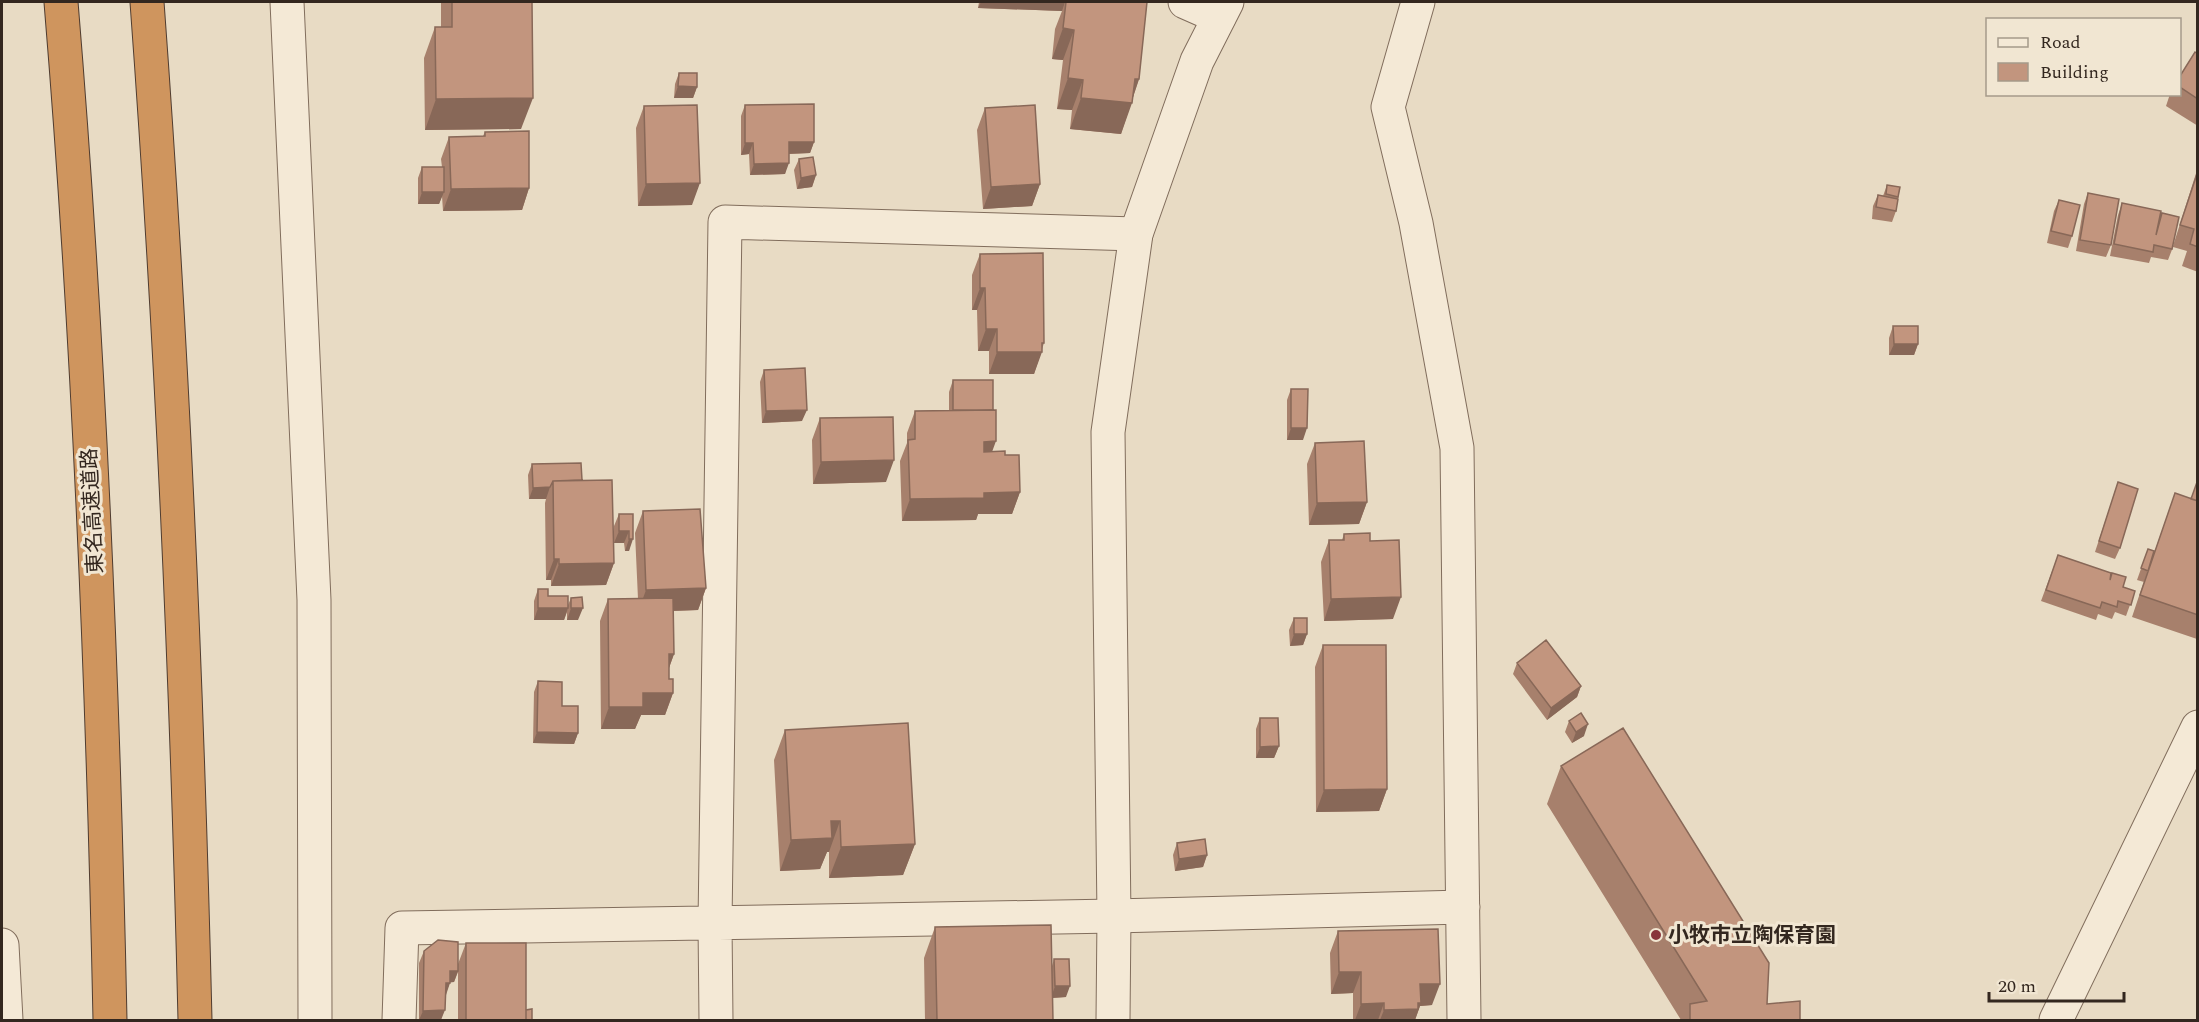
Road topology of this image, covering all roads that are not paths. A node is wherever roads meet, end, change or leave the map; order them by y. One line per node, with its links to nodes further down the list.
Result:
1 (61, 2): 14 (highway, 東名高速道路)
2 (147, 2): 15 (highway)
3 (287, 2): 16 (street)
4 (1185, 2): 6 (street)
5 (1418, 2): 9 (street)
6 (1223, 9): 7 (street)
7 (1137, 234): 10 (street); 11 (street)
8 (2198, 727): 21 (street)
9 (1463, 907): 10 (street); 20 (street)
10 (1114, 916): 11 (street); 19 (street)
11 (715, 923): 17 (street); 18 (street)
12 (2, 945): 13 (street)
13 (6, 1020)
14 (110, 1020)
15 (195, 1020)
16 (315, 1020)
17 (399, 1020)
18 (716, 1020)
19 (1113, 1020)
20 (1464, 1020)
21 (2056, 1020)

